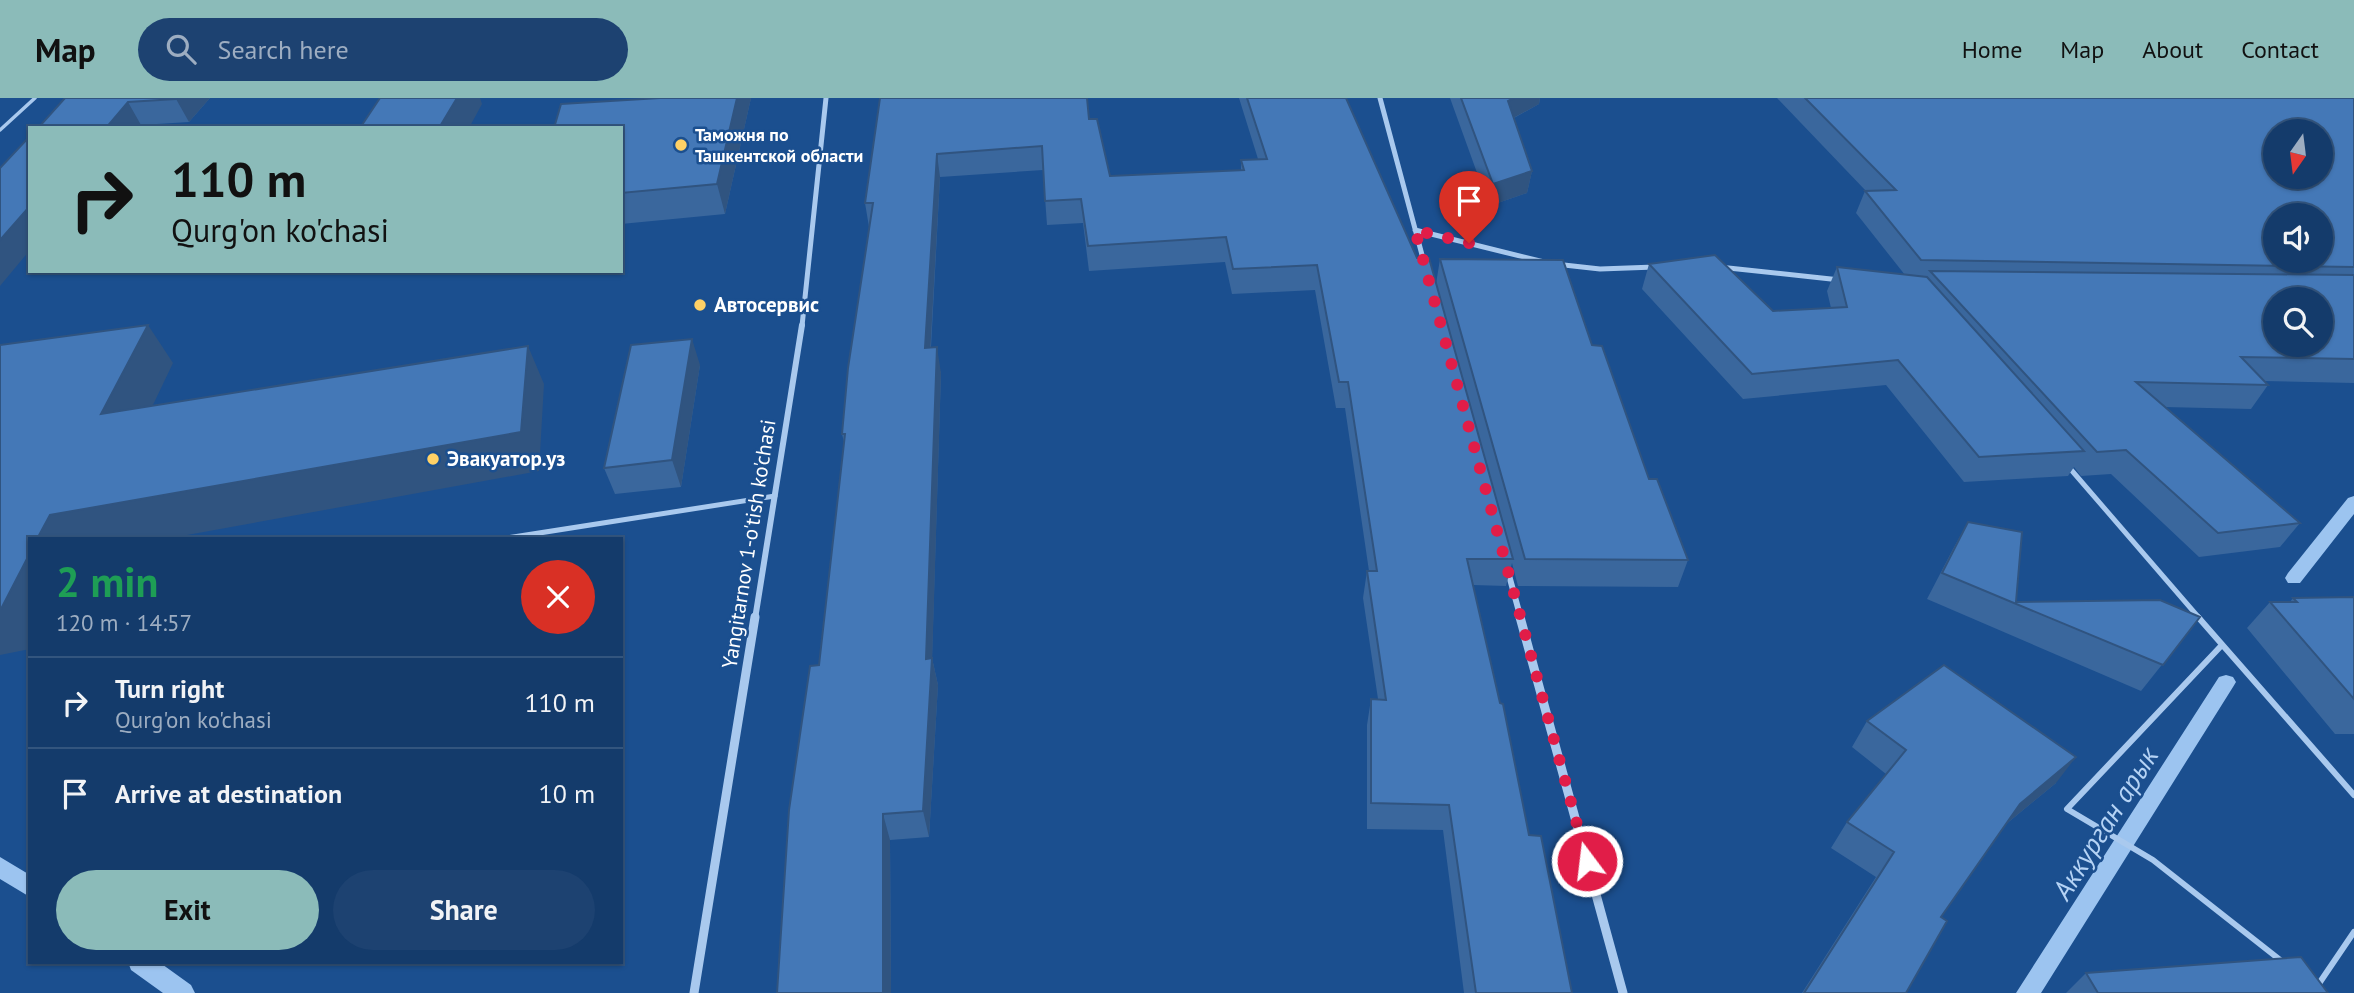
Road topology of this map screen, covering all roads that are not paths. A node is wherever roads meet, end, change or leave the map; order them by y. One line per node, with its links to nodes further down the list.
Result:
1 (35, 98): 4 (lane)
2 (826, 98): 11 (street, Yangitarnov 1-o'tish ko'chasi)
3 (1380, 98): 5 (street)
4 (0, 130)
5 (1415, 230): 6 (street); 8 (street)
6 (1668, 266)
7 (1716, 266): 9 (street)
8 (1426, 270)
9 (1843, 280)
10 (2058, 455): 14 (lane)
11 (775, 496): 12 (lane); 20 (street, Yangitarnov 1-o'tish ko'chasi)
12 (514, 537)
13 (1506, 565): 21 (street)
14 (2221, 646): 15 (lane); 17 (lane)
15 (2354, 795)
16 (2354, 932): 19 (lane)
17 (2295, 971)
18 (2305, 980): 19 (lane)
19 (2318, 991)
20 (694, 993)
21 (1623, 993)

